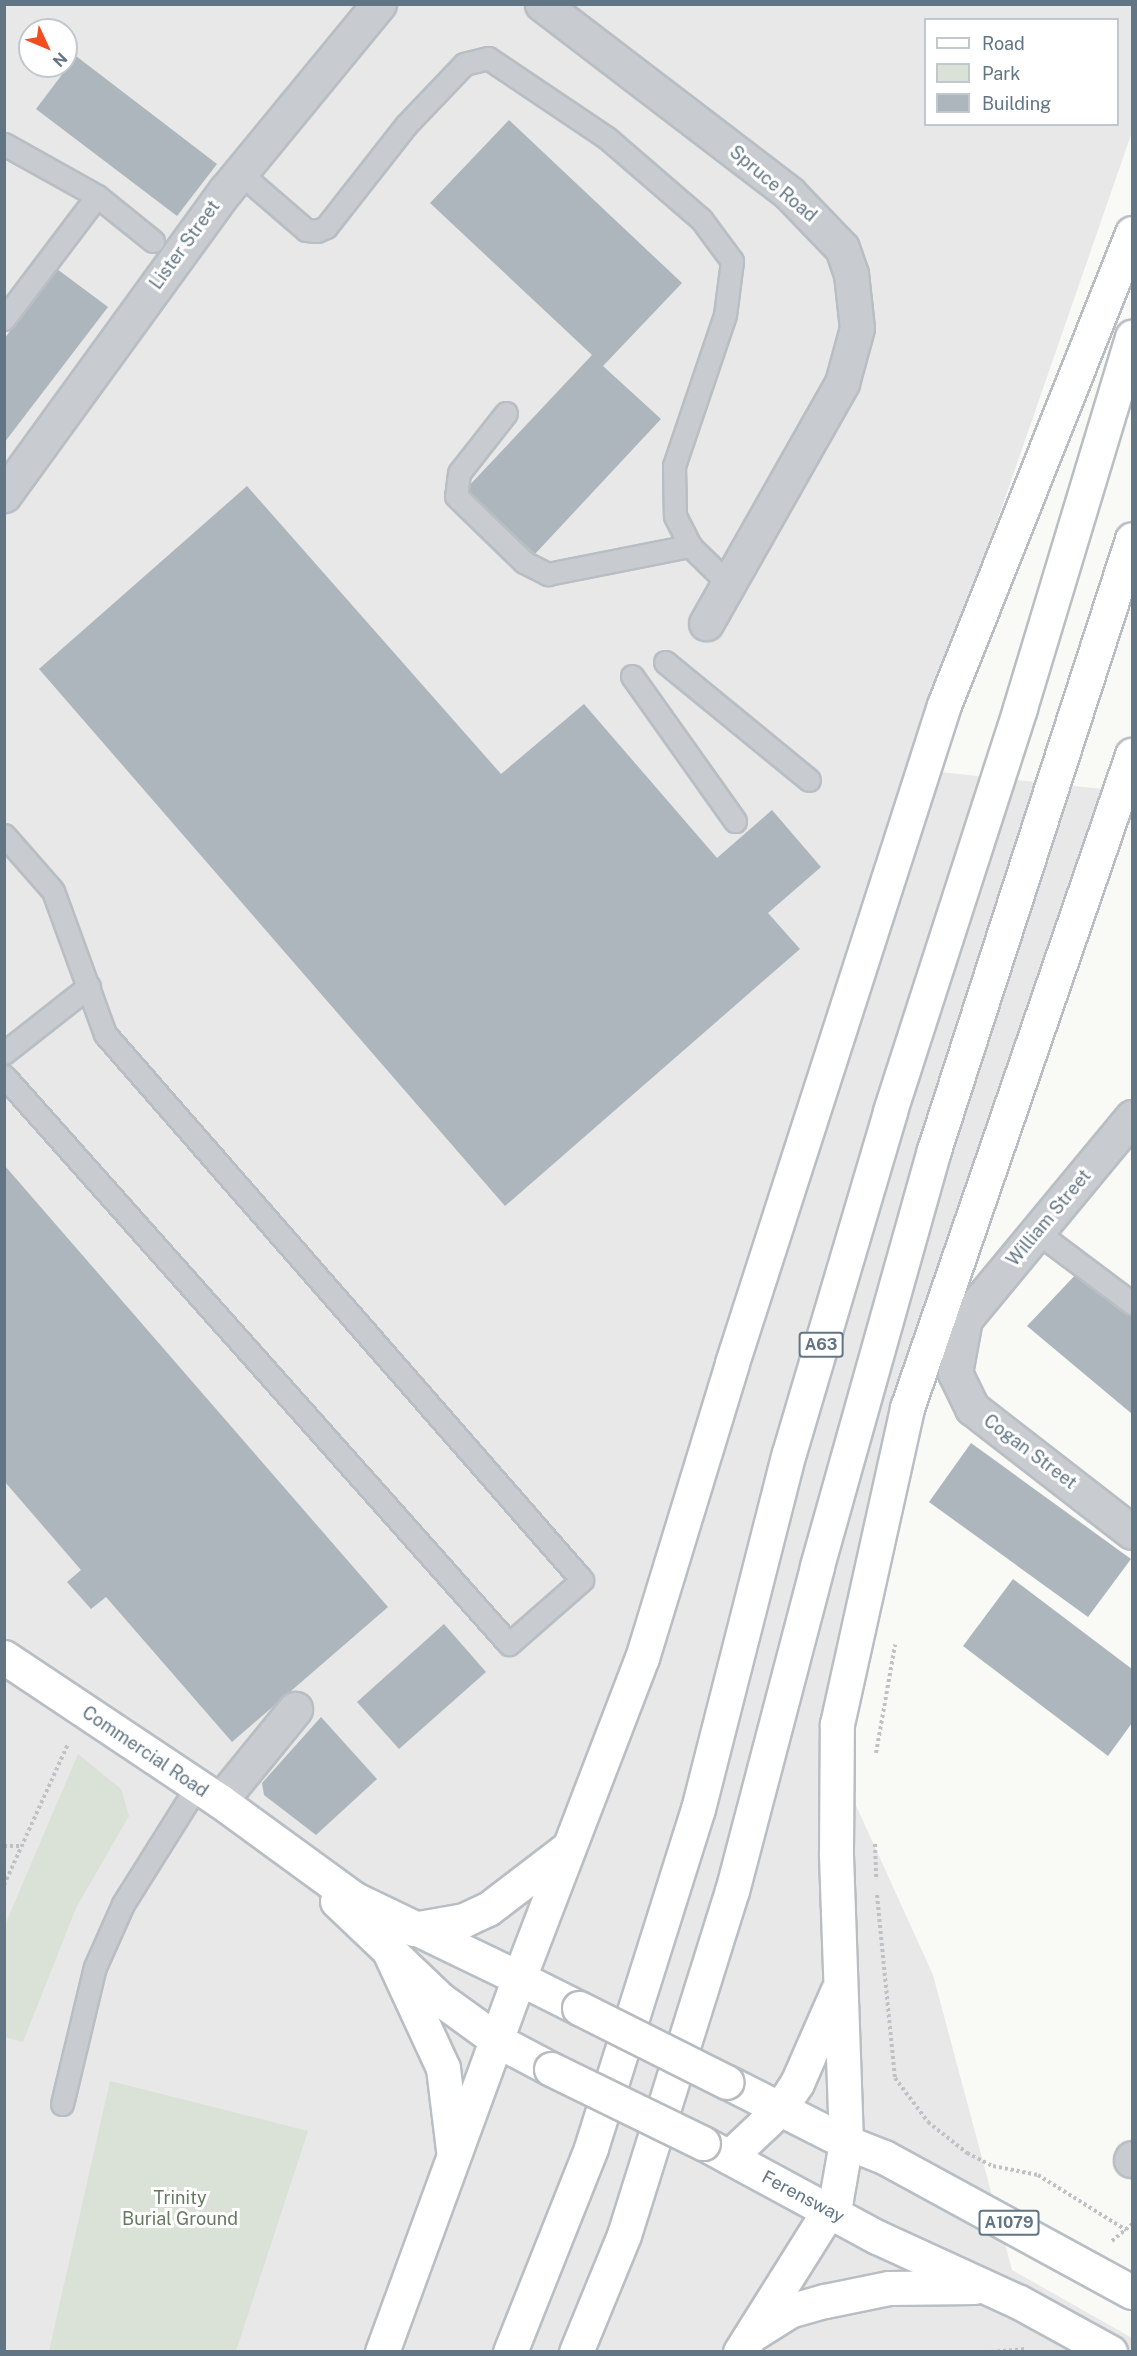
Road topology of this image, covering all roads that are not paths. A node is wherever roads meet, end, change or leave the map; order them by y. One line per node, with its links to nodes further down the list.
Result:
1 (379, 4): 4 (street, Lister Street)
2 (542, 4): 14 (street, Spruce Road)
3 (4, 144): 5 (lane)
4 (240, 173): 11 (street, Lister Street); 13 (lane)
5 (97, 196): 7 (lane); 8 (lane)
6 (1132, 233): 33 (main road)
7 (153, 241)
8 (4, 319)
9 (1132, 337): 50 (main road, A63)
10 (506, 413): 13 (lane)
11 (4, 495)
12 (1132, 539): 51 (main road)
13 (690, 546): 14 (lane)
14 (729, 584): 15 (street, Spruce Road)
15 (706, 623)
16 (664, 662): 19 (lane)
17 (632, 676): 20 (lane)
18 (1132, 755): 38 (main road)
19 (809, 780)
20 (735, 821)
21 (4, 835): 22 (lane)
22 (89, 986): 23 (lane); 24 (lane)
23 (4, 1053)
24 (4, 1076)
25 (1132, 1117): 26 (street, William Street)
26 (1037, 1232): 27 (lane); 28 (street, William Street)
27 (1132, 1303)
28 (965, 1319): 29 (street, Cogan Street)
29 (1132, 1532)
30 (4, 1657): 32 (main road, Commercial Road)
31 (295, 1709): 32 (street)
32 (208, 1794): 34 (main road, Commercial Road); 40 (lane)
33 (569, 1847): 35 (main road); 37 (main road)
34 (284, 1850): 35 (main road, Commercial Road); 36 (main road, Commercial Road)
35 (413, 1929): 37 (main road, Commercial Road)
36 (389, 1951): 39 (main road, Commercial Road); 44 (main road)
37 (519, 1978): 39 (main road); 41 (main road, A1079, bridge)
38 (841, 1982): 41 (main road); 42 (main road)
39 (498, 2041): 43 (main road, Ferensway, bridge); 44 (main road)
40 (62, 2104)
41 (780, 2109): 42 (main road, A1079); 43 (main road)
42 (846, 2142): 45 (main road); 47 (main road, A1079)
43 (716, 2150): 45 (main road, Ferensway)
44 (453, 2160): 49 (main road)
45 (829, 2212): 46 (main road, Ferensway); 48 (main road)
46 (985, 2286): 48 (main road); 52 (main road, Ferensway)
47 (1132, 2292)
48 (746, 2343)
49 (382, 2352)
50 (510, 2352)
51 (576, 2352)
52 (1110, 2352)

